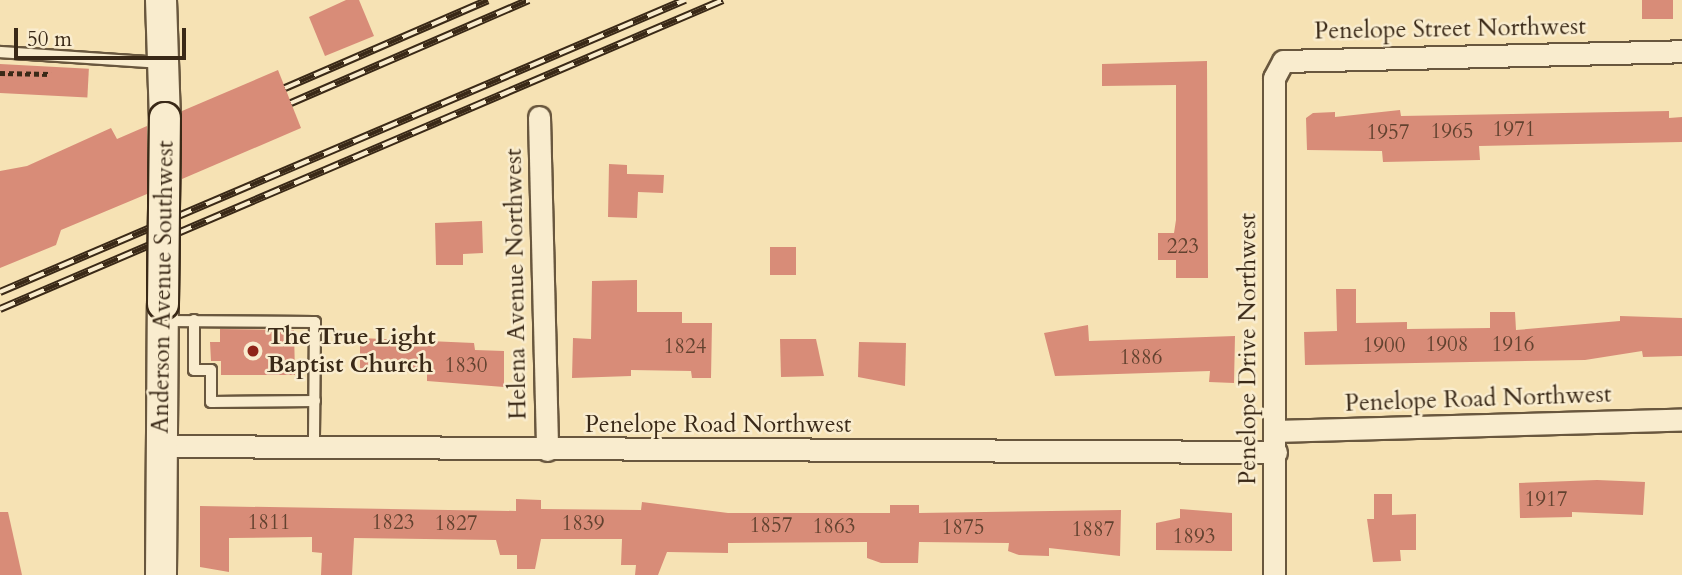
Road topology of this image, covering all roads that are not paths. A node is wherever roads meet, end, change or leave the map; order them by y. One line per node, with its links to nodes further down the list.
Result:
1 (161, 0): 4 (street, Anderson Avenue Southwest)
2 (1682, 51): 6 (street, Penelope Street Northwest)
3 (0, 52): 4 (lane)
4 (164, 63): 7 (street, Anderson Avenue Southwest, bridge)
5 (538, 117): 14 (street, Helena Avenue Northwest)
6 (1274, 122): 11 (street, Penelope Drive Northwest)
7 (163, 312): 8 (lane); 12 (street, Anderson Avenue Southwest)
8 (194, 320): 9 (lane); 9 (lane)
9 (315, 401): 13 (lane)
10 (1682, 420): 11 (street, Penelope Road Northwest)
11 (1276, 442): 14 (street, Penelope Road Northwest); 16 (street, Penelope Drive Northwest)
12 (161, 446): 13 (street, Penelope Road Northwest); 15 (street, Anderson Avenue Southwest)
13 (314, 447): 14 (street, Penelope Road Northwest)
14 (547, 450)
15 (161, 575)
16 (1274, 575)

